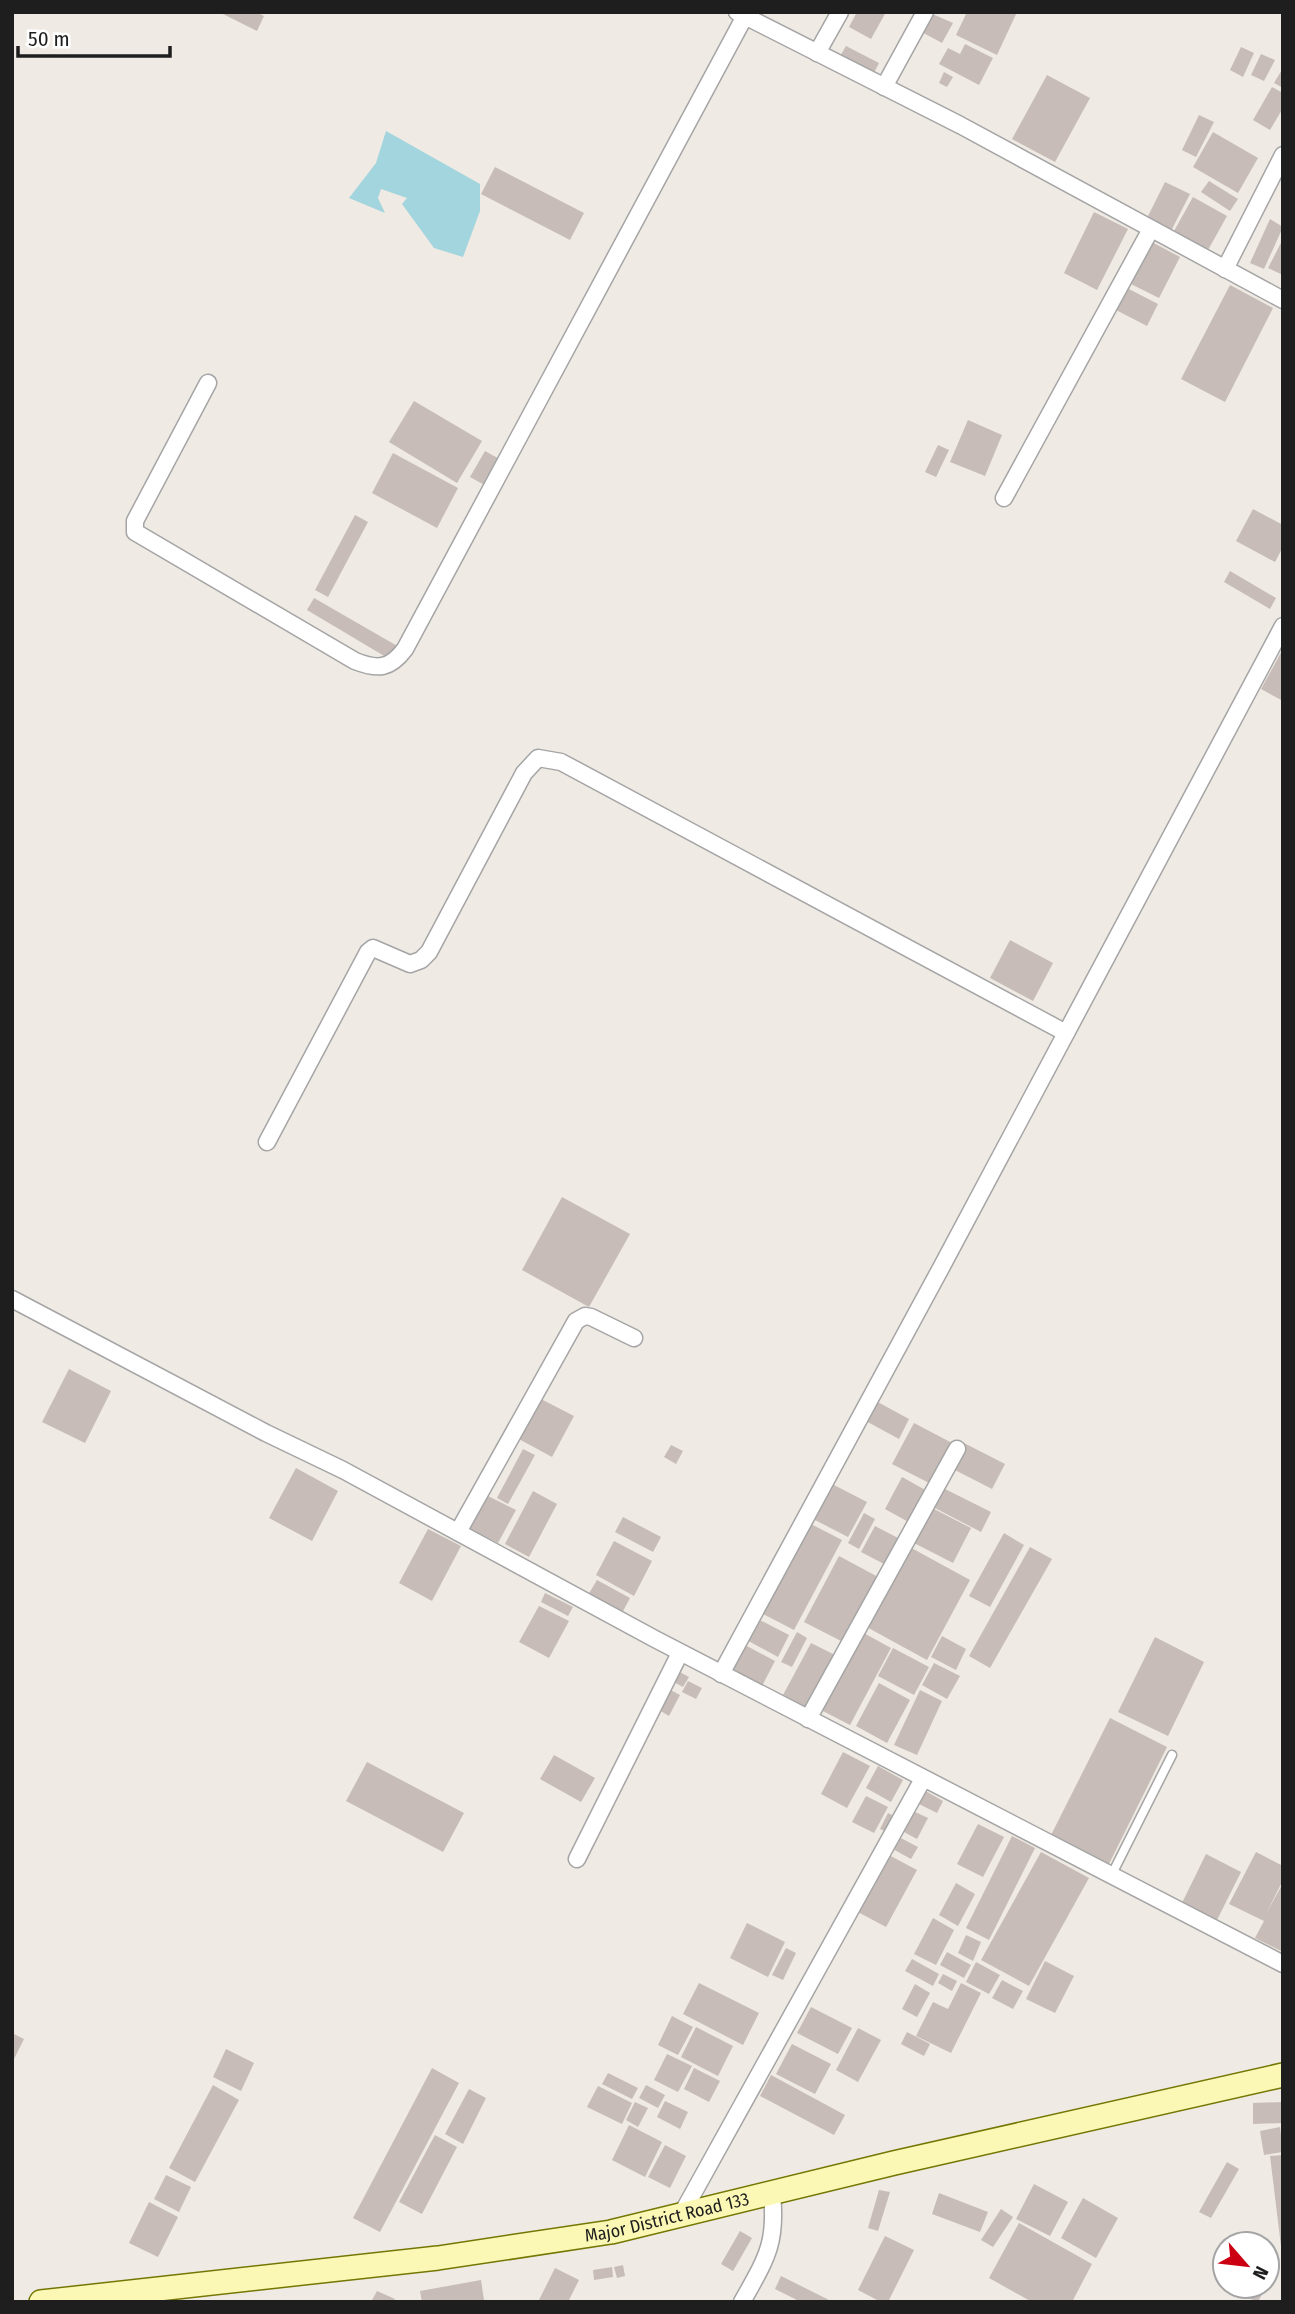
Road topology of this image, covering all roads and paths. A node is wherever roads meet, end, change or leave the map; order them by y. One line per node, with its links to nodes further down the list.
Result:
1 (840, 12): 4 (street)
2 (925, 12): 5 (street)
3 (741, 14): 4 (street); 10 (street)
4 (817, 53): 5 (street)
5 (884, 87): 7 (street)
6 (1283, 155): 8 (street)
7 (1151, 229): 8 (street); 11 (street)
8 (1225, 268): 9 (street)
9 (1283, 300)
10 (208, 383)
11 (1004, 498)
12 (1280, 637): 13 (street)
13 (1066, 1033): 14 (street); 20 (street)
14 (267, 1142)
15 (12, 1299): 18 (street)
16 (634, 1338): 18 (street)
17 (957, 1449): 21 (street)
18 (458, 1532): 19 (street)
19 (680, 1653): 20 (street); 24 (street)
20 (721, 1674): 21 (street)
21 (808, 1719): 23 (street)
22 (1172, 1755): 25 (lane)
23 (923, 1779): 25 (street); 29 (street)
24 (577, 1859)
25 (1111, 1876): 26 (street)
26 (1283, 1964)
27 (1283, 2075): 28 (main road, Major District Road 133)
28 (772, 2194): 29 (main road, Major District Road 133); 31 (street)
29 (680, 2217): 30 (main road, Major District Road 133)
30 (41, 2302)
31 (742, 2302)

